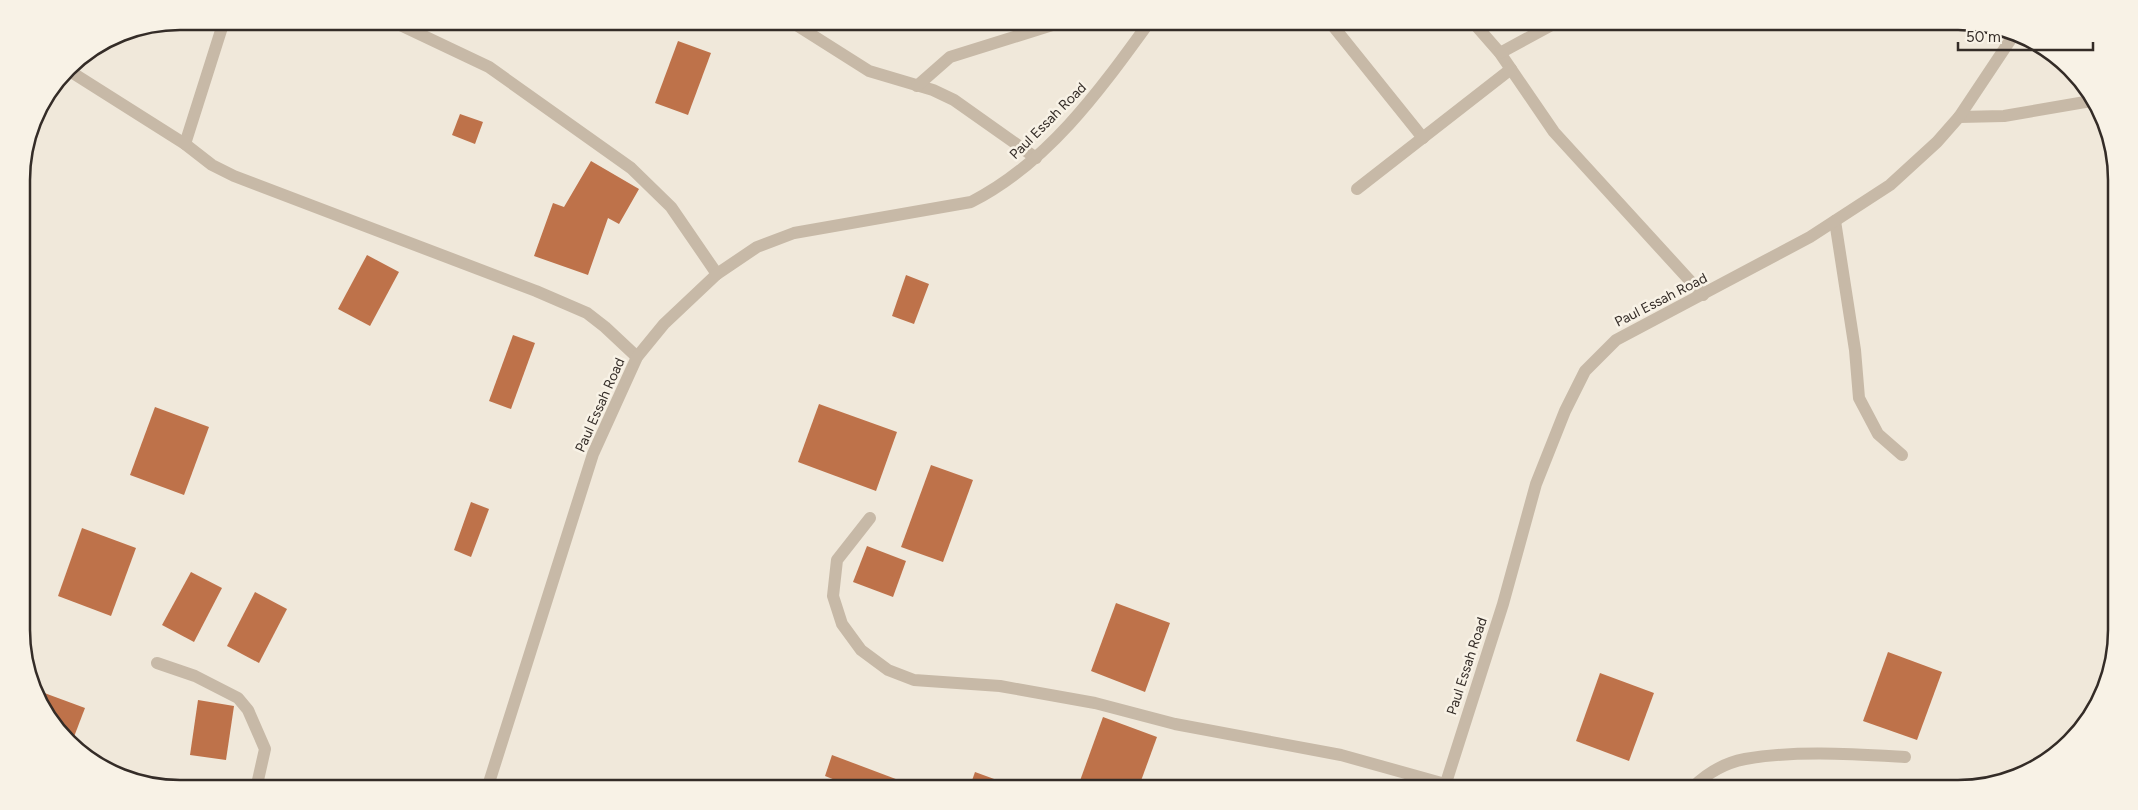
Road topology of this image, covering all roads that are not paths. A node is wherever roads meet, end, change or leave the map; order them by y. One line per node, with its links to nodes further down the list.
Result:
1 (221, 30): 17 (street)
2 (411, 30): 21 (street)
3 (804, 30): 13 (street)
4 (1036, 30): 13 (street)
5 (1143, 30): 18 (street, Paul Essah Road)
6 (1336, 30): 16 (street)
7 (1480, 30): 10 (street)
8 (1543, 30): 10 (street)
9 (2010, 40): 15 (street, Paul Essah Road)
10 (1500, 54): 11 (street)
11 (1510, 69): 16 (street); 22 (street)
12 (74, 74): 17 (street)
13 (918, 86): 18 (street)
14 (2086, 102): 15 (street)
15 (1959, 117): 20 (street, Paul Essah Road)
16 (1423, 138): 19 (street)
17 (185, 144): 23 (street)
18 (1036, 158): 21 (street, Paul Essah Road)
19 (1357, 189)
20 (1835, 221): 22 (street, Paul Essah Road); 24 (street)
21 (717, 274): 23 (street, Paul Essah Road)
22 (1703, 296): 31 (street, Paul Essah Road)
23 (637, 357): 29 (street, Paul Essah Road)
24 (1902, 455)
25 (870, 518): 30 (street)
26 (157, 663): 28 (street)
27 (1905, 757): 32 (street)
28 (258, 780)
29 (490, 780)
30 (1424, 780)
31 (1446, 780)
32 (1701, 780)

